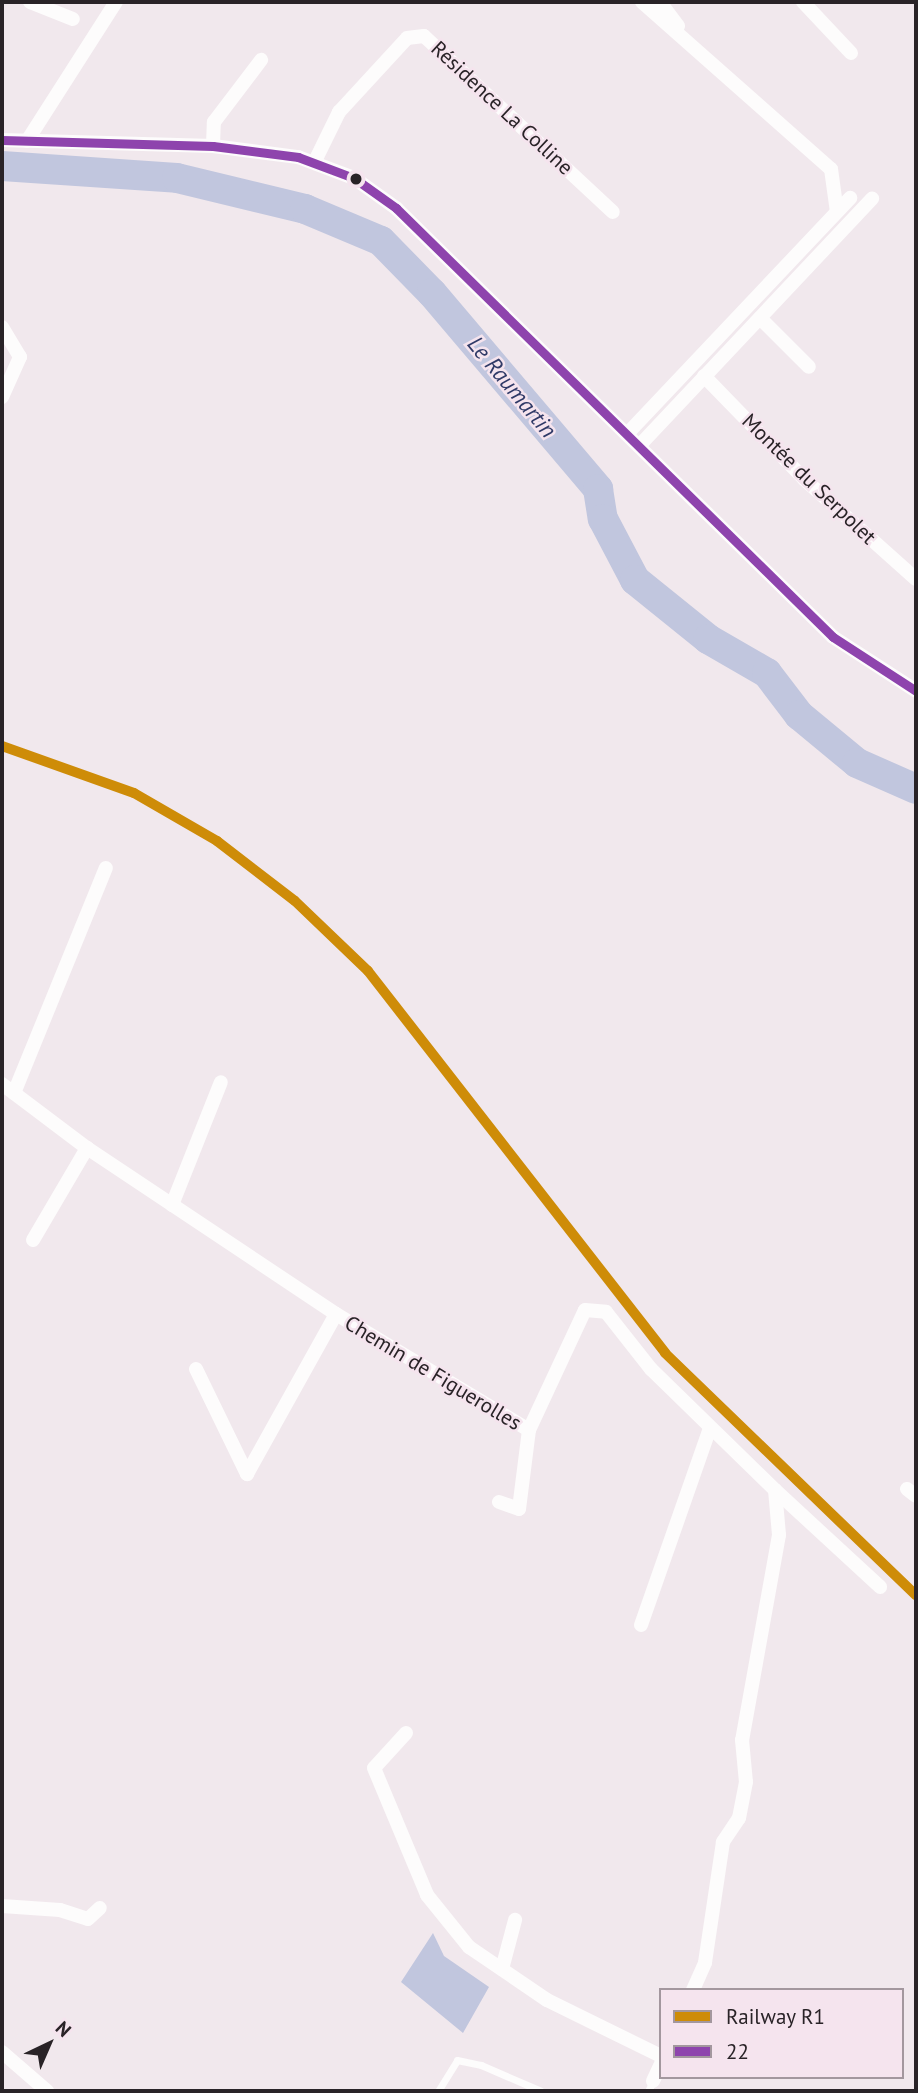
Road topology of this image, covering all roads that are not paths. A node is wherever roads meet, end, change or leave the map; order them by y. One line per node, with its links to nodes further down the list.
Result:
1 (30, 2): 6 (street)
2 (116, 2): 11 (street)
3 (642, 2): 7 (street)
4 (660, 2): 7 (street)
5 (803, 2): 8 (street)
6 (73, 19)
7 (696, 50): 17 (street)
8 (851, 53)
9 (261, 60): 12 (street)
10 (2, 140): 11 (street)
11 (27, 141): 12 (street)
12 (213, 146): 13 (street)
13 (315, 161): 16 (street, Résidence La Colline); 23 (street)
14 (850, 198): 17 (street)
15 (872, 199): 18 (street)
16 (613, 212)
17 (837, 212): 23 (street)
18 (760, 318): 20 (street); 21 (street)
19 (2, 327): 22 (street)
20 (809, 367)
21 (704, 376): 24 (street); 25 (street, Montée du Serpolet)
22 (2, 397)
23 (627, 434): 24 (street)
24 (639, 446): 26 (street)
25 (916, 579)
26 (916, 691)
27 (106, 868): 30 (street)
28 (221, 1082): 32 (street)
29 (2, 1084): 30 (street, Chemin de Figuerolles)
30 (14, 1093): 31 (street, Chemin de Figuerolles)
31 (87, 1148): 32 (street, Chemin de Figuerolles); 33 (street)
32 (172, 1205): 34 (street, Chemin de Figuerolles)
33 (33, 1240)
34 (335, 1314): 35 (street); 37 (street, Chemin de Figuerolles)
35 (196, 1369)
36 (710, 1428): 37 (street, Chemin de Figuerolles); 38 (street, Chemin de Figuerolles); 41 (street)
37 (529, 1430): 39 (street)
38 (775, 1490): 40 (street, Chemin de Figuerolles); 47 (street)
39 (499, 1502)
40 (880, 1587)
41 (641, 1625)
42 (406, 1733): 46 (street)
43 (2, 1906): 44 (street)
44 (100, 1908)
45 (515, 1920): 46 (street)
46 (502, 1969): 49 (street)
47 (694, 1988)
48 (2, 2052): 52 (street)
49 (659, 2055)
50 (659, 2068): 51 (street)
51 (651, 2086)
52 (47, 2091)
53 (438, 2091): 54 (lane)
54 (541, 2091)

